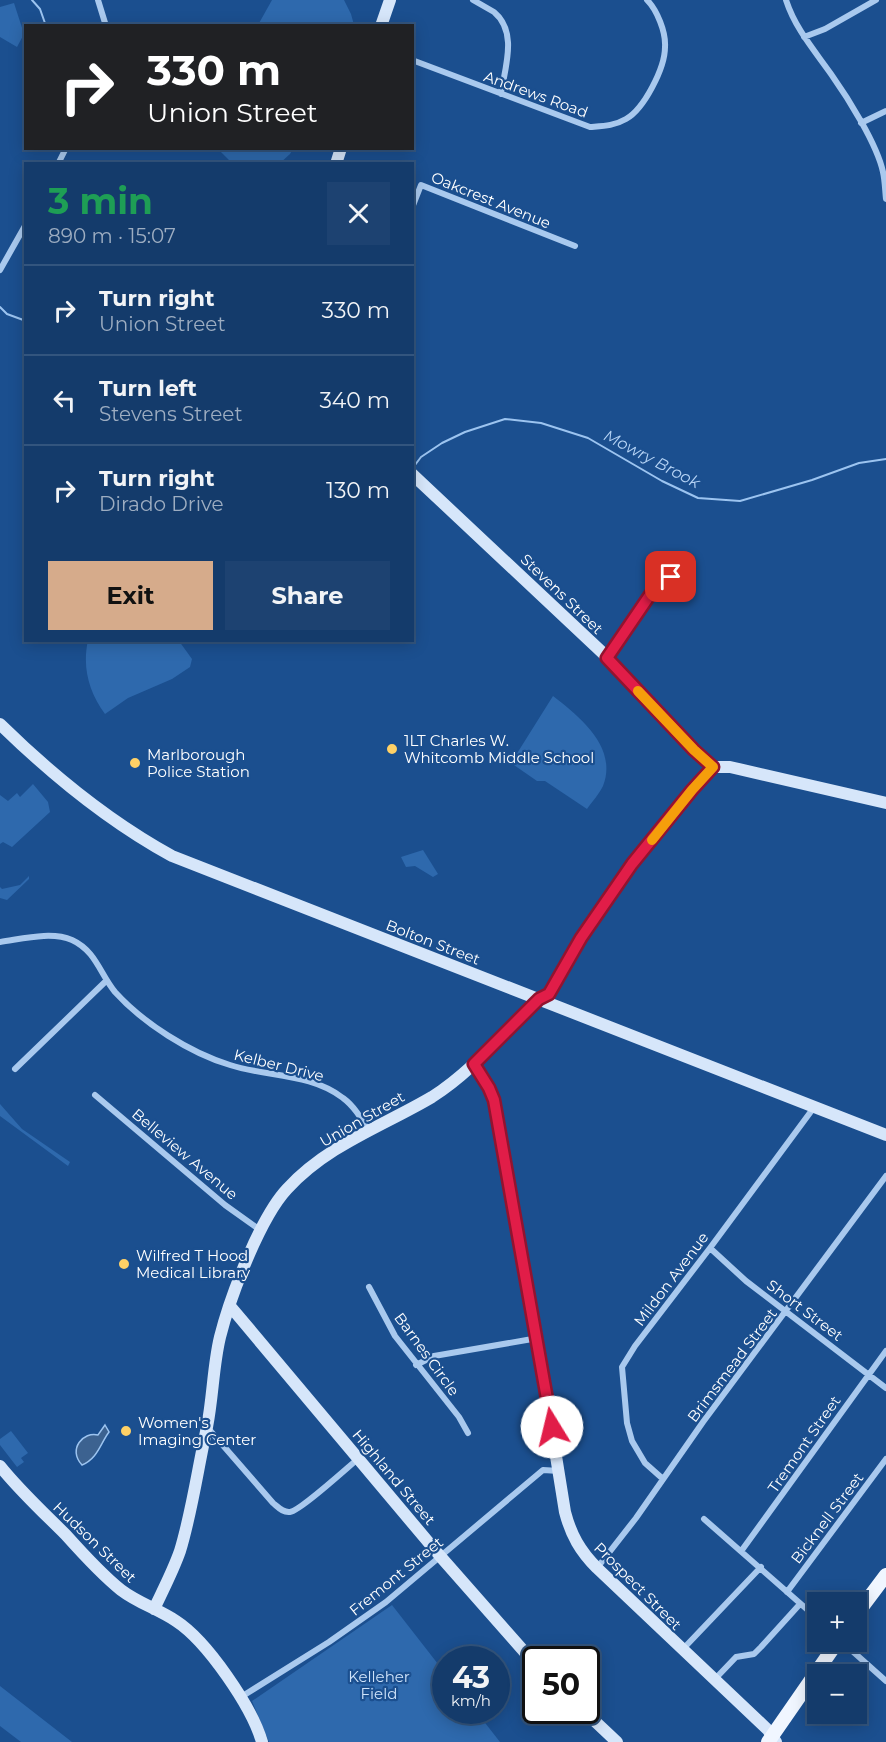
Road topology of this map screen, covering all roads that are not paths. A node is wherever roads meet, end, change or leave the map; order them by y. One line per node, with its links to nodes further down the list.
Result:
1 (98, 0): 7 (street)
2 (390, 0): 8 (street)
3 (473, 0): 11 (street)
4 (647, 0): 11 (street, Andrews Road)
5 (786, 0): 9 (street)
6 (876, 0): 9 (street)
7 (105, 24)
8 (382, 24)
9 (804, 37): 13 (street)
10 (414, 61): 11 (street, Andrews Road)
11 (501, 94)
12 (886, 111): 13 (street)
13 (861, 123): 14 (street)
14 (886, 199)
15 (414, 203): 17 (street, Oakcrest Avenue)
16 (24, 228): 18 (street)
17 (575, 246)
18 (0, 270)
19 (414, 476): 21 (street, Stevens Street)
20 (671, 577): 21 (street)
21 (607, 658): 23 (street, Stevens Street)
22 (0, 724): 27 (street, Bolton Street)
23 (713, 767): 24 (street); 27 (street, Union Street)
24 (886, 803)
25 (0, 942): 26 (street, Kelber Drive)
26 (106, 981): 29 (street); 32 (street, Kelber Drive)
27 (539, 999): 28 (street, Union Street); 31 (street, Bolton Street)
28 (474, 1064): 32 (street, Union Street); 40 (street, Prospect Street)
29 (15, 1069)
30 (95, 1095): 35 (street, Belleview Avenue)
31 (815, 1106): 33 (street, Bolton Street); 36 (street, Mildon Avenue)
32 (368, 1130): 35 (street, Union Street)
33 (886, 1135)
34 (886, 1176): 39 (street, Brimsmead Street)
35 (261, 1231): 38 (street, Union Street)
36 (710, 1248): 39 (street, Short Street); 51 (street, Mildon Avenue)
37 (369, 1287): 42 (street, Barnes Circle)
38 (230, 1306): 45 (street, Union Street); 47 (street, Highland Street)
39 (787, 1311): 43 (street, Short Street); 51 (street, Brimsmead Street)
40 (537, 1338): 42 (street); 50 (street, Prospect Street)
41 (886, 1350): 43 (street, Tremont Street)
42 (416, 1365): 46 (street, Barnes Circle)
43 (868, 1374): 44 (street, Short Street); 53 (street, Tremont Street)
44 (886, 1388)
45 (207, 1426): 47 (street); 61 (street, Union Street)
46 (468, 1433)
47 (358, 1458): 54 (street, Highland Street)
48 (886, 1459): 58 (street, Bicknell Street)
49 (2, 1472): 61 (street, Hudson Street)
50 (559, 1472): 54 (street, Fremont Street); 55 (street, Prospect Street)
51 (663, 1479): 55 (street, Brimsmead Street)
52 (704, 1518): 53 (street)
53 (742, 1550): 56 (street)
54 (440, 1556): 63 (street, Highland Street); 69 (street, Fremont Street)
55 (597, 1568): 64 (street, Prospect Street)
56 (761, 1568): 58 (street); 64 (street)
57 (886, 1575): 59 (main road)
58 (787, 1592): 60 (street)
59 (867, 1600)
60 (800, 1604): 62 (street); 67 (street)
61 (154, 1609): 69 (street, Hudson Street)
62 (807, 1610)
63 (522, 1649)
64 (682, 1650): 67 (street, Prospect Street)
65 (832, 1652): 71 (main road)
66 (853, 1652): 68 (street)
67 (714, 1680): 71 (street, Prospect Street)
68 (886, 1681)
69 (241, 1697): 72 (street, Hudson Street)
70 (598, 1724): 73 (street)
71 (772, 1740)
72 (262, 1742)
73 (617, 1742)

